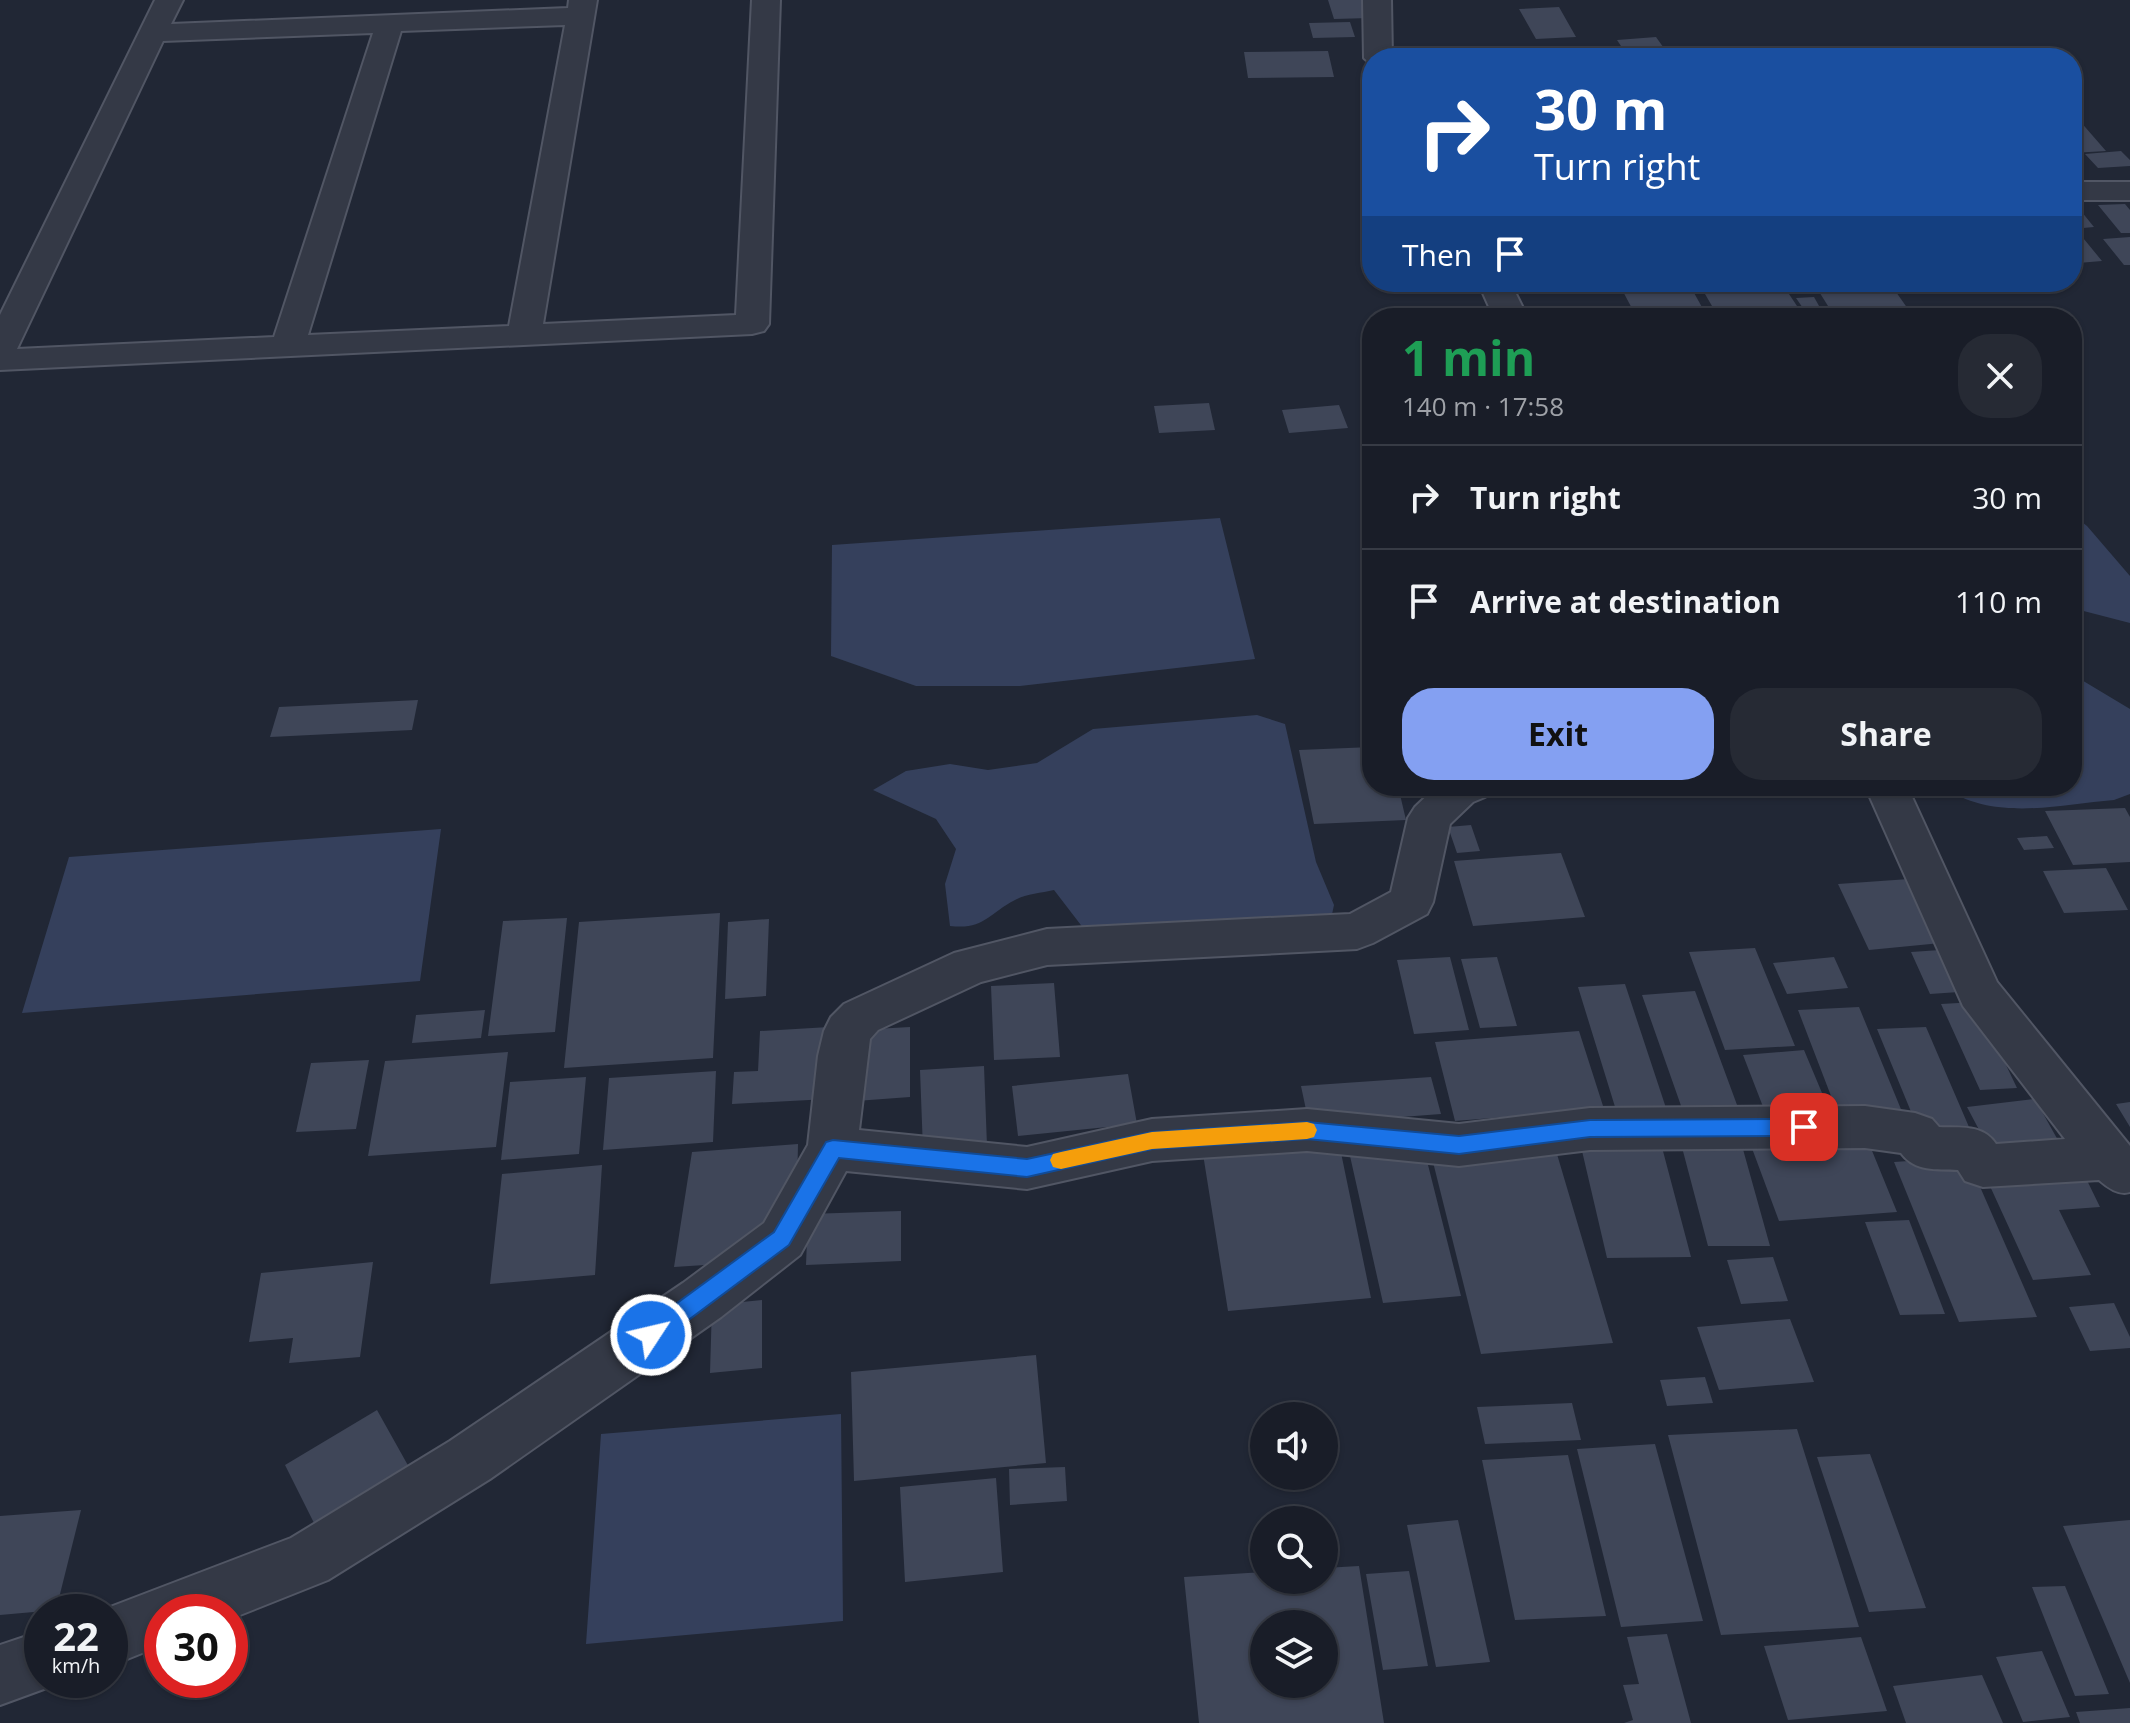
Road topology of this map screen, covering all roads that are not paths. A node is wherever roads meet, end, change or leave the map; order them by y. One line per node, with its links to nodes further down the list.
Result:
1 (169, 0): 6 (street)
2 (766, 0): 10 (street)
3 (1377, 0): 7 (street)
4 (582, 8): 5 (street); 10 (street)
5 (390, 23): 6 (street); 11 (street)
6 (153, 33): 12 (street)
7 (1378, 48)
8 (2082, 191): 9 (street)
9 (2130, 191)
10 (524, 335): 11 (street)
11 (288, 346): 13 (street)
12 (0, 349)
13 (0, 360)
14 (1453, 796): 16 (street)
15 (1890, 796): 17 (street)
16 (833, 1148): 17 (street); 18 (street)
17 (2119, 1167)
18 (219, 1594)
19 (24, 1667): 20 (street)
20 (0, 1675)

